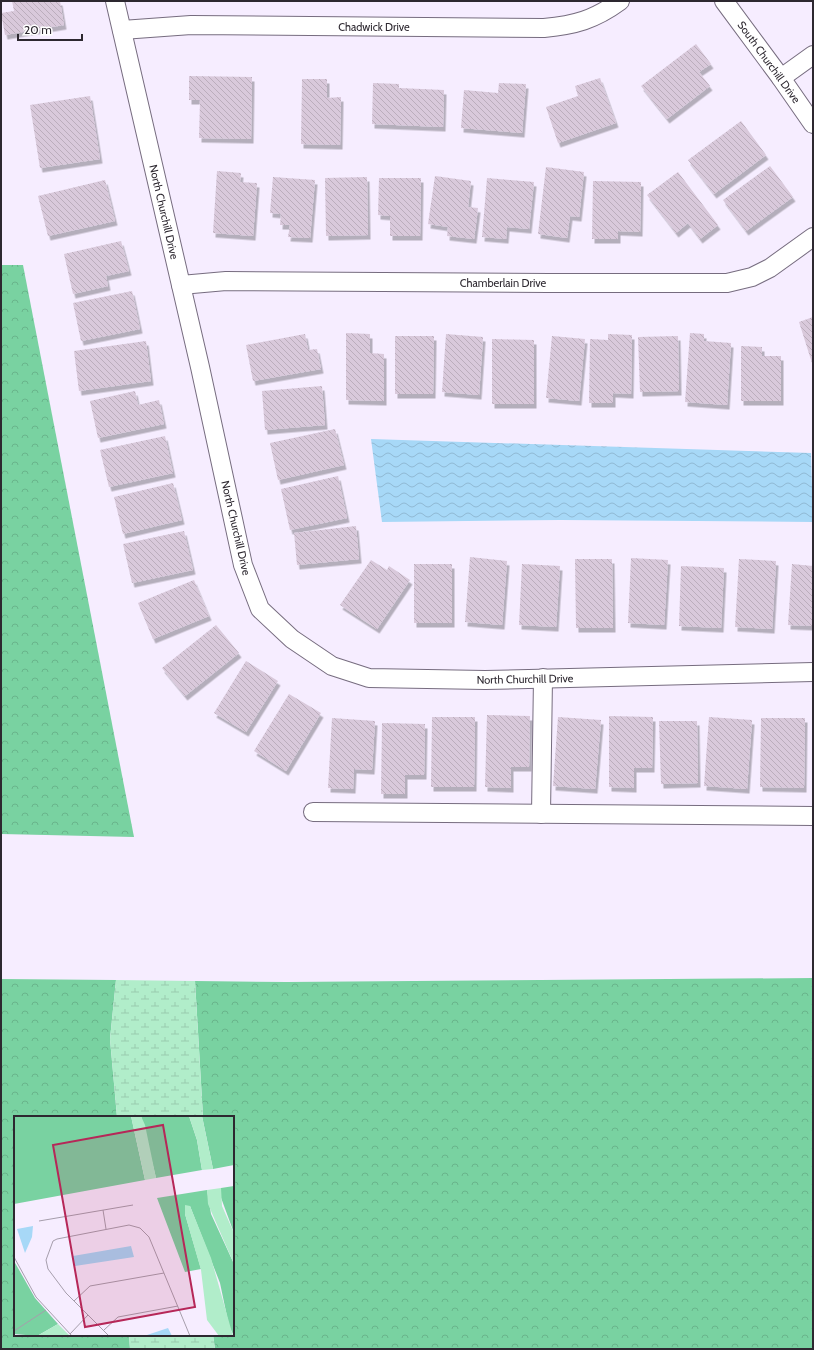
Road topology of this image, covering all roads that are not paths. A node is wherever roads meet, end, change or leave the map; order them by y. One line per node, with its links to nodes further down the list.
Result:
1 (115, 1): 4 (street, North Churchill Drive)
2 (620, 1): 4 (street, Chadwick Drive)
3 (724, 1): 6 (street, South Churchill Drive)
4 (122, 30): 9 (street, North Churchill Drive)
5 (813, 55): 6 (street)
6 (781, 78): 7 (street, South Churchill Drive)
7 (813, 124)
8 (813, 237): 9 (street, Chamberlain Drive)
9 (181, 285): 11 (street, North Churchill Drive)
10 (813, 672): 11 (street, North Churchill Drive)
11 (543, 678): 13 (street)
12 (313, 812): 13 (street)
13 (541, 814): 14 (street)
14 (813, 816)

